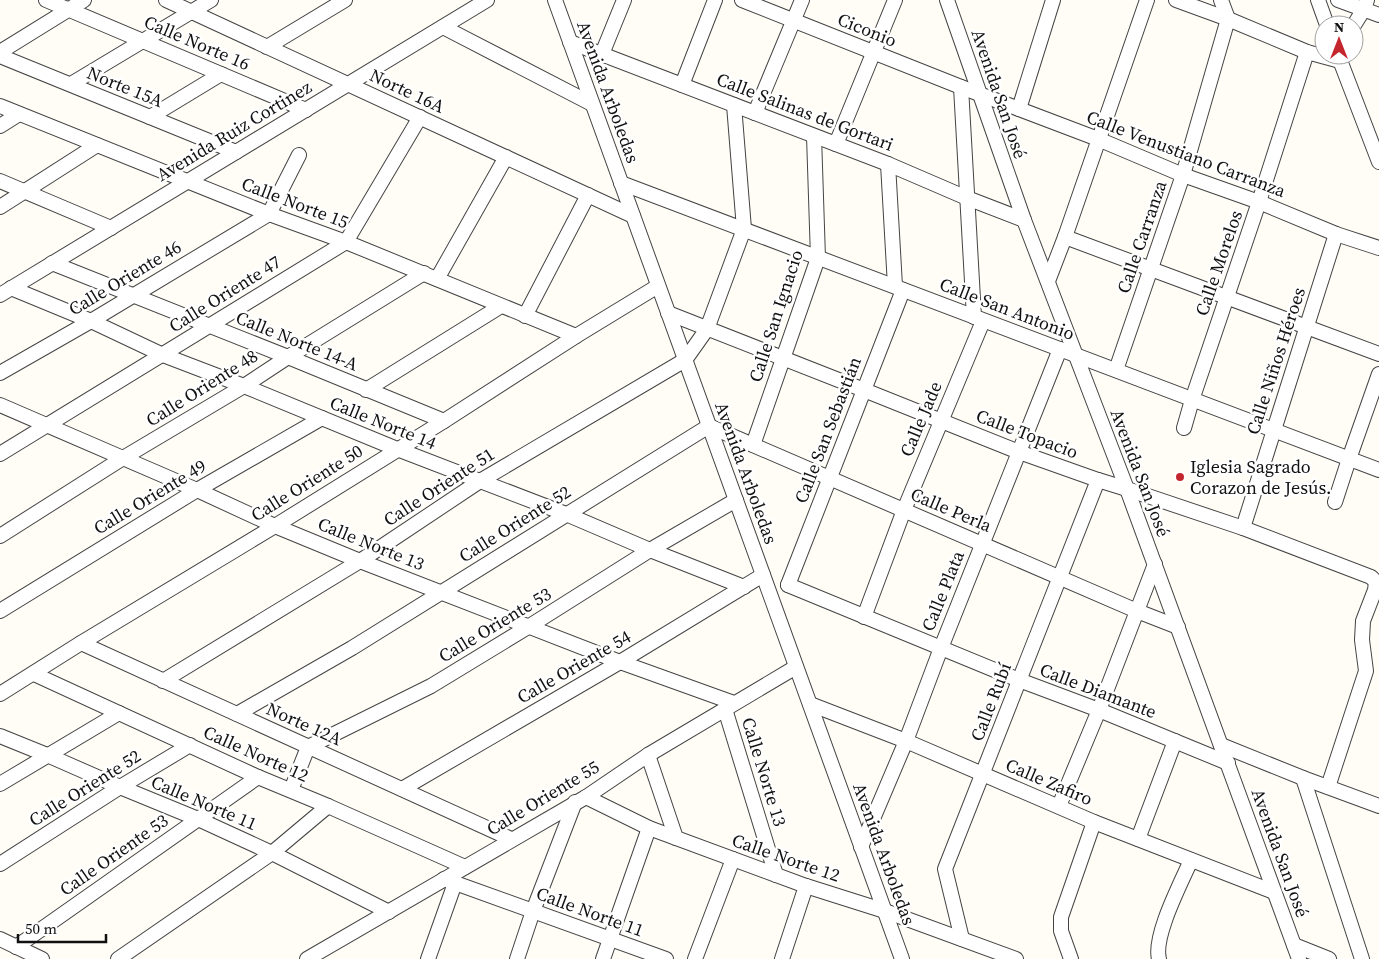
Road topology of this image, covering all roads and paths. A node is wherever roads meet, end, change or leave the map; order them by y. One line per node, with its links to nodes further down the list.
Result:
1 (46, 0): 21 (street, Calle Norte 16)
2 (84, 0): 21 (street)
3 (166, 0): 22 (street, Norte 16A)
4 (211, 0): 22 (street)
5 (345, 0): 30 (street)
6 (487, 0): 27 (street, Avenida Ruiz Cortinez)
7 (555, 0): 29 (street, Avenida Arboledas)
8 (624, 0): 35 (street)
9 (715, 0): 40 (street)
10 (742, 0): 26 (street, Ciconio)
11 (802, 0): 26 (street)
12 (895, 0): 31 (street)
13 (946, 0): 42 (street, Avenida San José)
14 (1053, 0): 46 (street)
15 (1147, 0): 56 (street)
16 (1176, 0): 25 (street)
17 (1221, 0): 25 (street)
18 (1318, 0): 24 (street)
19 (1338, 0): 20 (street)
20 (1365, 5): 23 (street)
21 (69, 10): 28 (street, Calle Norte 16); 34 (street)
22 (192, 12): 28 (street); 30 (street, Norte 16A)
23 (1379, 14)
24 (1323, 15)
25 (1228, 19): 32 (street); 64 (street, Calle Carranza)
26 (794, 20): 31 (street, Ciconio); 48 (street)
27 (443, 27): 39 (street, Avenida Ruiz Cortinez); 43 (street)
28 (143, 41): 37 (street, Calle Norte 16); 38 (street)
29 (570, 42): 35 (street, Calle Salinas de Gortari); 43 (street, Avenida Arboledas)
30 (267, 47): 39 (street, Norte 16A)
31 (874, 52): 41 (street, Ciconio); 57 (street)
32 (1307, 52): 33 (street); 71 (street, Calle Morelos)
33 (1314, 53)
34 (0, 54): 38 (street, Norte 15A)
35 (602, 54): 40 (street, Calle Salinas de Gortari)
36 (1342, 65): 52 (street)
37 (222, 74): 47 (street, Calle Norte 16); 50 (street)
38 (71, 84): 50 (street, Norte 15A)
39 (348, 84): 47 (street, Avenida Ruiz Cortinez); 51 (street, Norte 16A)
40 (682, 85): 44 (street, Calle Salinas de Gortari)
41 (961, 87): 42 (street, Ciconio); 70 (street, Calle Jade)
42 (979, 94): 46 (street, Calle Venustiano Carranza); 75 (street, Avenida San José)
43 (592, 104): 67 (street, Avenida Arboledas)
44 (734, 105): 48 (street, Calle Salinas de Gortari); 77 (street)
45 (0, 106): 49 (street, Calle Norte 15)
46 (1019, 109): 56 (street, Calle Venustiano Carranza)
47 (306, 110): 59 (street, Avenida Ruiz Cortinez)
48 (755, 113): 55 (street, Calle Salinas de Gortari)
49 (19, 114): 54 (street); 58 (street, Calle Norte 15)
50 (150, 117): 59 (street, Norte 15A)
51 (420, 117): 61 (street, Norte 16A); 80 (street, Calle Oriente 47)
52 (1362, 119): 53 (street); 62 (street)
53 (1379, 125)
54 (0, 126)
55 (814, 136): 57 (street, Calle Salinas de Gortari); 82 (street, Calle San Ignacio)
56 (1098, 139): 64 (street, Calle Venustiano Carranza); 79 (street)
57 (836, 144): 63 (street, Calle Salinas de Gortari)
58 (97, 145): 65 (street, Calle Norte 15); 68 (street)
59 (236, 152): 65 (street, Avenida Ruiz Cortinez)
60 (299, 155): 73 (street)
61 (506, 157): 69 (street, Norte 16A); 86 (street)
62 (1379, 162)
63 (888, 164): 70 (street, Calle Salinas de Gortari); 89 (street, Calle San Sebastián)
64 (1183, 174): 71 (street, Calle Venustiano Carranza); 84 (street, Calle Carranza)
65 (188, 181): 73 (street, Calle Norte 15); 76 (street, Avenida Ruiz Cortinez)
66 (0, 182): 68 (street)
67 (621, 183): 74 (street, Avenida Arboledas); 77 (street, Calle San Antonio)
68 (24, 192): 72 (street); 76 (street)
69 (588, 195): 74 (street, Norte 16A); 95 (street)
70 (967, 198): 75 (street, Calle Salinas de Gortari); 96 (street, Calle Jade)
71 (1259, 202): 78 (street, Calle Venustiano Carranza); 92 (street, Calle Morelos)
72 (0, 207)
73 (269, 214): 80 (street, Calle Norte 15); 91 (street, Calle Oriente 46)
74 (633, 216): 88 (street, Avenida Arboledas)
75 (1024, 220): 87 (street, Avenida San José)
76 (110, 228): 83 (street, Avenida Ruiz Cortinez)
77 (744, 229): 82 (street, Calle San Antonio); 100 (street)
78 (1336, 234): 81 (street, Calle Venustiano Carranza); 99 (street, Calle Niños Héroes)
79 (1065, 237): 84 (street); 87 (street)
80 (346, 242): 85 (street, Calle Norte 15); 98 (street, Calle Oriente 47)
81 (1379, 248)
82 (818, 258): 89 (street, Calle San Antonio); 107 (street, Calle San Ignacio)
83 (52, 263): 90 (street, Avenida Ruiz Cortinez); 91 (street, Calle Norte 14-A)
84 (1151, 269): 92 (street); 109 (street, Calle Carranza)
85 (424, 274): 86 (street, Calle Norte 15); 106 (street, Calle Oriente 48)
86 (437, 279): 93 (street, Calle Norte 15)
87 (1048, 281): 105 (street, Avenida San José)
88 (658, 286): 94 (street, Avenida Arboledas); 101 (street, Calle Oriente 50)
89 (899, 288): 96 (street, Calle San Antonio); 114 (street, Calle San Sebastián)
90 (6, 291): 97 (street, Calle Norte 14)
91 (133, 296): 97 (street, Calle Oriente 46); 98 (street, Calle Norte 14-A)
92 (1227, 298): 99 (street); 115 (street, Calle Morelos)
93 (501, 306): 95 (street, Calle Norte 15); 113 (street)
94 (668, 313): 100 (street, Calle Topacio); 108 (street, Avenida Arboledas)
95 (525, 316): 101 (street, Calle Norte 15)
96 (979, 319): 102 (street, Calle San Antonio); 119 (street, Calle Jade)
97 (91, 321): 103 (street, Calle Norte 14); 110 (street, Calle Oriente 46)
98 (208, 326): 103 (street, Calle Oriente 47); 106 (street, Calle Norte 14-A)
99 (1306, 327): 104 (street); 123 (street, Calle Niños Héroes)
100 (707, 329): 107 (street, Calle Topacio); 108 (street)
101 (576, 336): 118 (street, Calle Oriente 50)
102 (1060, 350): 105 (street, Calle San Antonio); 126 (street, Calle Plata)
103 (163, 354): 112 (street, Calle Norte 14); 120 (street, Calle Oriente 47)
104 (1379, 354)
105 (1075, 355): 109 (street, Calle San Antonio); 134 (street, Avenida San José)
106 (288, 357): 112 (street, Calle Oriente 48); 113 (street, Calle Norte 14-A)
107 (783, 359): 114 (street, Calle Topacio); 124 (street, Calle San Ignacio)
108 (685, 360): 121 (street, Avenida Arboledas); 133 (street, Calle Oriente 51)
109 (1116, 370): 115 (street, Calle San Antonio)
110 (0, 373)
111 (1379, 374): 129 (street)
112 (244, 386): 117 (street, Calle Norte 14); 128 (street, Calle Oriente 48)
113 (366, 390): 118 (street, Calle Norte 14-A)
114 (864, 390): 119 (street, Calle Topacio); 131 (street, Calle San Sebastián)
115 (1192, 400): 122 (street, Calle Morelos); 123 (street, Calle San Antonio)
116 (0, 406): 120 (street, Calle Norte 13)
117 (322, 418): 125 (street, Calle Norte 14); 135 (street, Calle Oriente 49)
118 (444, 421): 125 (street, Calle Oriente 50)
119 (940, 421): 126 (street, Calle Topacio); 138 (street, Calle Jade)
120 (46, 425): 127 (street, Calle Oriente 47); 128 (street, Calle Norte 13)
121 (709, 426): 124 (street, Calle Perla); 136 (street, Avenida Arboledas); 139 (street, Calle Oriente 52)
122 (1184, 428)
123 (1274, 430): 129 (street, Calle San Antonio); 141 (street, Calle Niños Héroes)
124 (753, 445): 131 (street, Calle Perla)
125 (397, 449): 133 (street, Calle Norte 14); 140 (street, Calle Oriente 50)
126 (1019, 452): 132 (street, Calle Topacio); 143 (street, Calle Plata)
127 (0, 454)
128 (124, 458): 135 (street, Calle Norte 13); 142 (street, Calle Oriente 48)
129 (1349, 459): 130 (street, Calle San Antonio); 137 (street)
130 (1379, 470)
131 (830, 477): 138 (street, Calle Perla); 149 (street, Calle San Sebastián)
132 (1098, 480): 134 (street, Calle Topacio); 148 (street, Calle Rubí)
133 (480, 482): 139 (street, Calle Norte 14); 145 (street, Calle Oriente 51)
134 (1127, 489): 141 (street, Calle Topacio); 146 (street, Avenida San José)
135 (197, 490): 140 (street, Calle Norte 13); 154 (street, Calle Oriente 49)
136 (736, 500): 144 (street, Calle Oriente 53); 147 (street, Avenida Arboledas)
137 (1335, 502)
138 (904, 510): 143 (street, Calle Perla); 155 (street, Calle Jade)
139 (566, 514): 144 (street, Calle Norte 14); 151 (street, Calle Oriente 52)
140 (275, 526): 145 (street, Calle Norte 13); 158 (street, Calle Oriente 50)
141 (1243, 528): 184 (street, Calle Topacio)
142 (0, 536)
143 (983, 544): 148 (street, Calle Perla); 159 (street, Calle Plata)
144 (650, 550): 150 (street, Calle Norte 14); 156 (street, Calle Oriente 53)
145 (360, 561): 151 (street, Calle Norte 13); 163 (street, Calle Oriente 51)
146 (1155, 564): 153 (street); 157 (street, Avenida San José)
147 (763, 575): 150 (street, Calle Oriente 54); 152 (street, Avenida Arboledas)
148 (1059, 577): 153 (street, Calle Perla); 164 (street, Calle Rubí)
149 (788, 585): 152 (street); 155 (street, Calle Diamante)
150 (744, 587): 160 (street, Calle Oriente 54)
151 (442, 592): 156 (street, Calle Norte 13); 170 (street, Calle Oriente 52)
152 (769, 592): 161 (street, Avenida Arboledas)
153 (1137, 610): 157 (street, Calle Perla); 168 (street)
154 (0, 611)
155 (864, 617): 159 (street, Calle Diamante)
156 (528, 627): 160 (street, Calle Norte 13); 176 (street, Calle Oriente 53)
157 (1178, 627): 174 (street, Avenida San José)
158 (81, 643): 162 (street, Calle Oriente 50); 163 (street, Norte 12A)
159 (941, 648): 164 (street, Calle Diamante); 172 (street, Calle Plata)
160 (620, 662): 167 (street, Calle Norte 13); 186 (street, Calle Oriente 54)
161 (796, 667): 166 (street, Avenida Arboledas); 167 (street, Calle Oriente 55)
162 (34, 674): 165 (street, Calle Oriente 50); 169 (street, Calle Norte 12)
163 (163, 680): 170 (street, Norte 12A)
164 (1019, 680): 168 (street, Calle Diamante); 180 (street, Calle Rubí)
165 (0, 694)
166 (810, 704): 172 (street, Calle Zafiro); 198 (street, Avenida Arboledas)
167 (730, 706): 178 (street, Calle Oriente 55); 204 (street, Calle Norte 13)
168 (1099, 710): 173 (street, Calle Diamante); 190 (street)
169 (119, 713): 175 (street, Calle Norte 12); 177 (street)
170 (237, 714): 176 (street, Norte 12A)
171 (0, 736): 177 (street, Calle Norte 11)
172 (906, 741): 180 (street, Calle Zafiro); 198 (street, Calle Plata)
173 (1175, 741): 179 (street, Calle Diamante); 197 (street)
174 (1221, 745): 179 (street, Avenida San José); 182 (street)
175 (190, 746): 181 (street, Calle Norte 12); 185 (street, Calle Oriente 52)
176 (308, 747): 186 (street, Norte 12A); 187 (street)
177 (47, 755): 183 (street); 185 (street, Calle Norte 11)
178 (648, 755): 188 (street, Calle Oriente 55); 195 (street)
179 (1228, 763): 207 (street, Avenida San José)
180 (983, 775): 190 (street, Calle Zafiro); 213 (street, Calle Rubí)
181 (258, 777): 187 (street, Calle Norte 12); 192 (street, Calle Oriente 53)
182 (1303, 778): 184 (street); 232 (street)
183 (0, 784)
184 (1328, 787): 191 (street)
185 (120, 788): 192 (street, Calle Norte 11); 202 (street, Calle Oriente 52)
186 (402, 789): 196 (street, Norte 12A)
187 (292, 790): 189 (street, Calle Norte 12)
188 (580, 799): 194 (street, Calle Norte 12); 196 (street, Calle Oriente 55); 210 (street)
189 (328, 806): 199 (street); 203 (street, Calle Norte 12)
190 (1059, 806): 193 (street, Calle Zafiro)
191 (1379, 807)
192 (198, 819): 199 (street, Calle Norte 11); 215 (street, Calle Oriente 53)
193 (1094, 822): 197 (street, Calle Zafiro); 228 (street)
194 (649, 828): 195 (street, Calle Norte 12); 212 (street)
195 (676, 838): 200 (street, Calle Norte 12)
196 (511, 839): 203 (street, Calle Oriente 55)
197 (1138, 839): 201 (street, Calle Zafiro)
198 (861, 847): 208 (street, Avenida Arboledas)
199 (272, 853): 209 (street, Calle Norte 11); 218 (street)
200 (733, 859): 204 (street, Calle Norte 12); 224 (street)
201 (1191, 860): 207 (street, Calle Zafiro); 229 (street)
202 (0, 864)
203 (465, 867): 205 (street, Calle Oriente 55)
204 (776, 875): 206 (street, Calle Norte 12)
205 (450, 881): 209 (street, Calle Oriente 55); 210 (street, Calle Norte 11); 220 (street)
206 (806, 886): 208 (street, Calle Norte 12); 225 (street)
207 (1274, 892): 214 (street, Avenida San José)
208 (885, 911): 213 (street, Calle Norte 12); 226 (street, Avenida Arboledas)
209 (388, 912): 219 (street, Calle Oriente 55)
210 (533, 912): 212 (street, Calle Norte 11); 221 (street)
211 (0, 939): 215 (street)
212 (610, 939): 222 (street); 223 (street, Calle Norte 11)
213 (962, 939): 216 (street, Calle Norte 12)
214 (1294, 945): 230 (street, Avenida San José); 231 (street)
215 (16, 947): 217 (street)
216 (984, 953): 227 (street, Calle Norte 12)
217 (42, 959)
218 (118, 959)
219 (308, 959)
220 (428, 959)
221 (517, 959)
222 (603, 959)
223 (666, 959)
224 (695, 959)
225 (782, 959)
226 (902, 959)
227 (1016, 959)
228 (1071, 959)
229 (1159, 959)
230 (1299, 959)
231 (1329, 959)
232 (1362, 959)

